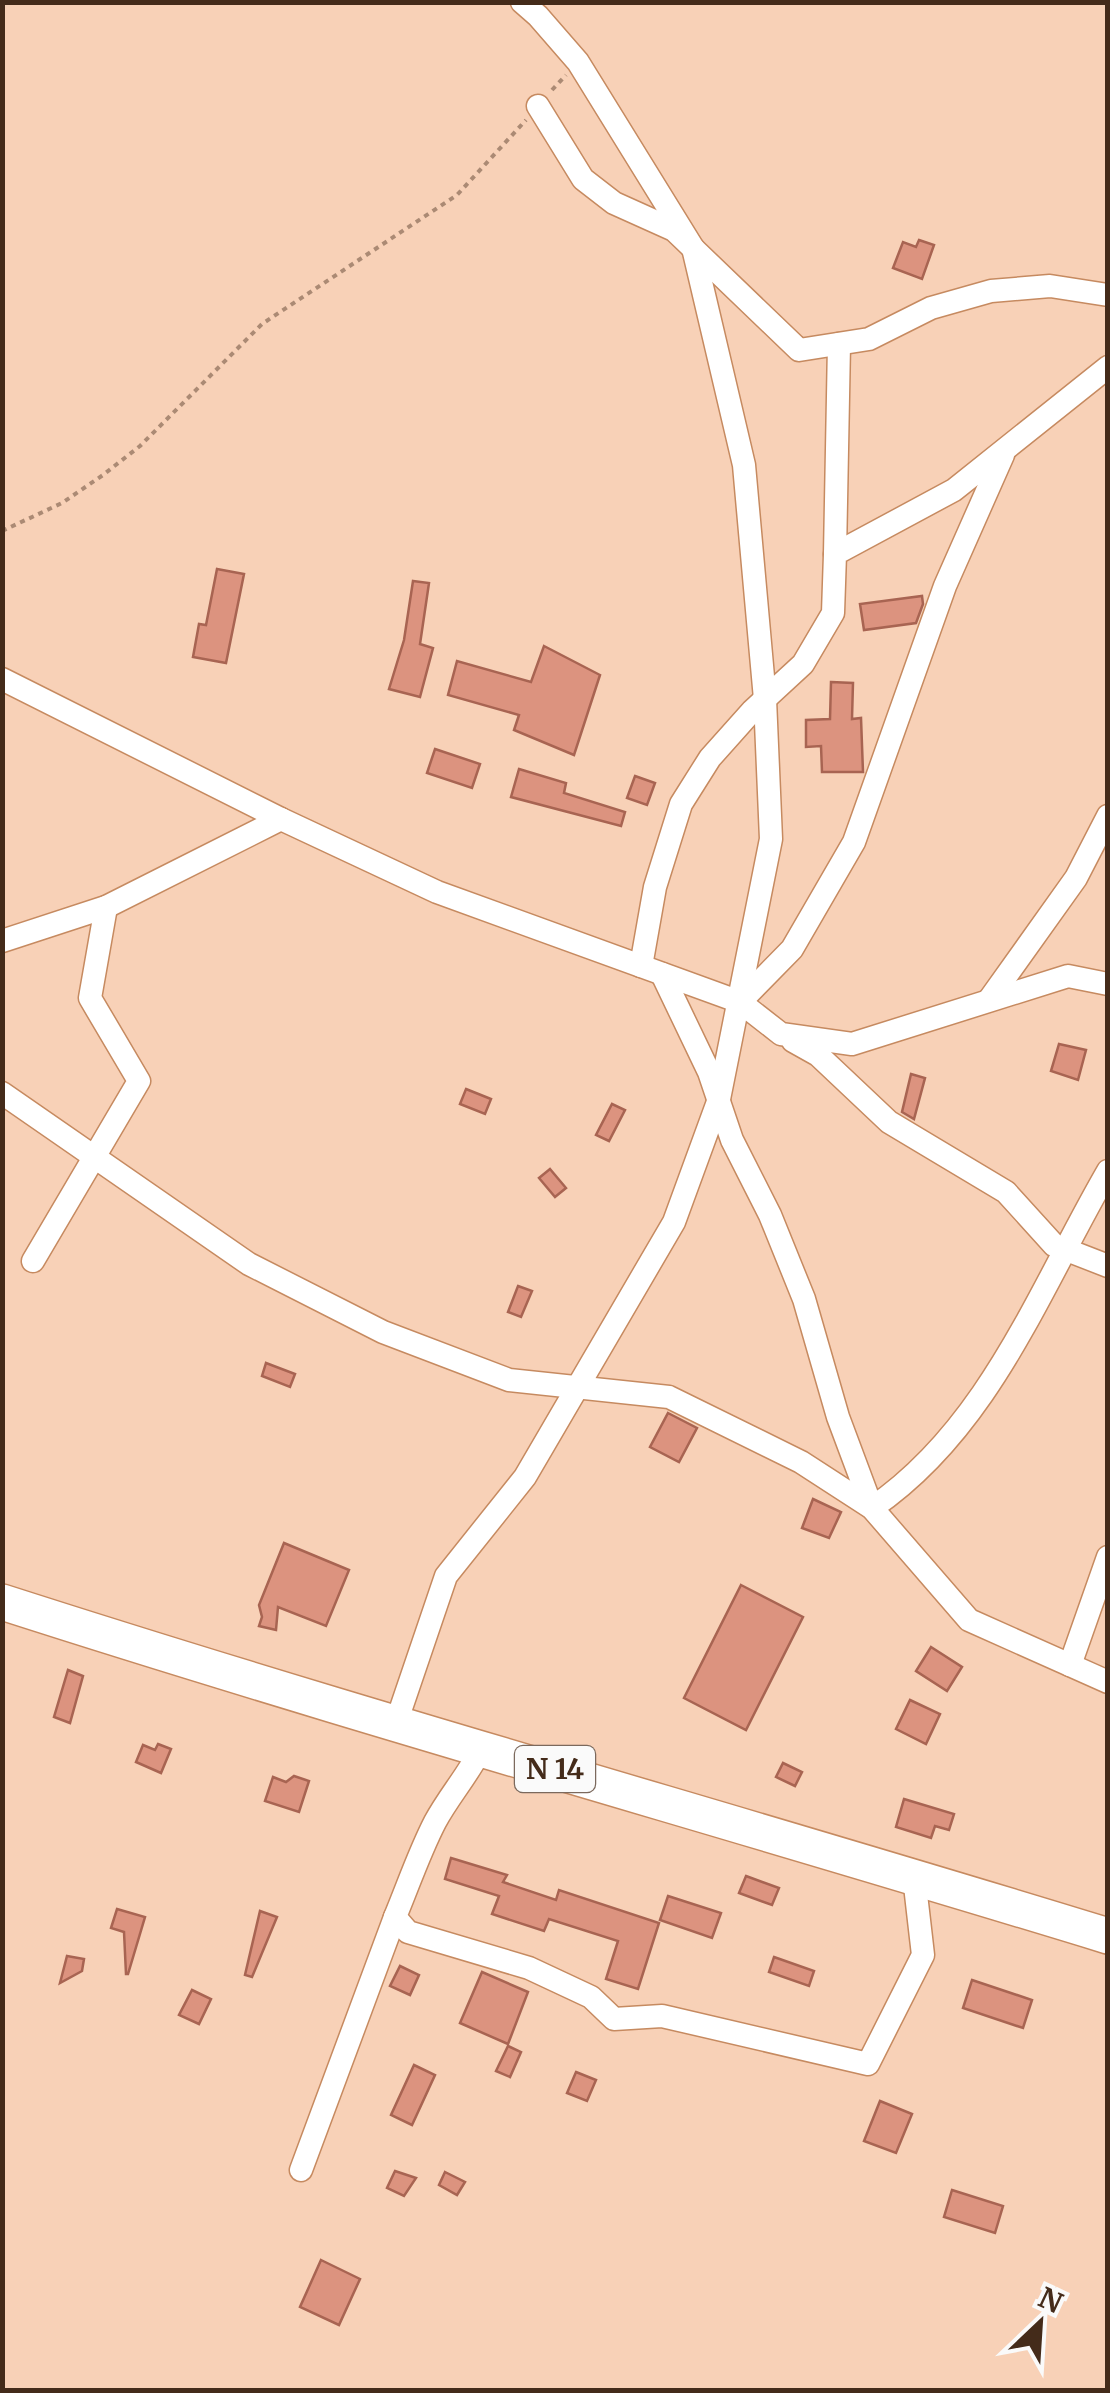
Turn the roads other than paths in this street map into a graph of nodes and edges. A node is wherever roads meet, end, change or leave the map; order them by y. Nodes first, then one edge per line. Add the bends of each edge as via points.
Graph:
1 (522, 2) edge
2 (538, 106) road end
3 (693, 248) junction
4 (1108, 295) edge
5 (839, 344) junction
6 (1108, 367) edge
7 (1004, 452) junction
8 (835, 554) junction
9 (2, 679) edge
10 (765, 699) junction
11 (1108, 816) edge
12 (281, 819) junction
13 (106, 907) junction
14 (2, 941) edge
15 (652, 970) junction
16 (1108, 984) edge
17 (990, 1000) junction
18 (740, 1002) junction
19 (782, 1034) junction
20 (2, 1093) edge
21 (719, 1100) junction
22 (93, 1156) junction
23 (1108, 1172) edge
24 (1063, 1249) junction
25 (33, 1261) dead end
26 (1108, 1266) edge
27 (578, 1388) junction
28 (872, 1508) junction
29 (1108, 1557) edge
30 (2, 1602) edge
31 (1070, 1665) junction
32 (1108, 1682) edge
33 (396, 1723) junction
34 (481, 1749) junction
35 (914, 1876) junction
36 (394, 1917) junction
37 (1108, 1936) edge
38 (301, 2170) dead end

1 - 3 street via 578,62
2 - 3 street via 582,179 614,203 674,230
3 - 5 street via 799,350
3 - 10 street via 744,465
4 - 5 street via 1050,286 991,291 931,308 869,339
5 - 8 street
6 - 7 street
7 - 8 street via 954,490
7 - 18 street via 945,586 854,842 792,949
8 - 10 street via 833,613 803,664
9 - 12 street
10 - 15 street via 710,758 681,804 656,887
10 - 18 street via 771,839
11 - 17 street via 1076,878
12 - 13 street
12 - 15 street via 437,892
13 - 14 street
13 - 22 street via 90,998 139,1081
15 - 18 street
15 - 21 street
16 - 17 street via 1068,976
17 - 19 street via 852,1044
18 - 19 street
18 - 21 street
19 - 24 street via 818,1056 889,1122 1006,1192
20 - 22 street
21 - 27 street via 674,1222
21 - 28 street via 804,1299
22 - 25 street
22 - 27 street via 250,1264 384,1332 508,1380
23 - 24 street
24 - 26 street
24 - 28 street via 995,1377 904,1486
27 - 28 street via 669,1397 801,1462
27 - 33 street via 526,1477 446,1576
28 - 31 street via 969,1620
29 - 31 street
30 - 33 main road, N 14
31 - 32 street
33 - 34 main road, N 14
34 - 35 main road, N 14
34 - 36 street via 434,1825
35 - 36 street via 923,1955 868,2064 662,2016 614,2019 591,1997 544,1975 408,1932
35 - 37 main road, N 14
36 - 38 street

